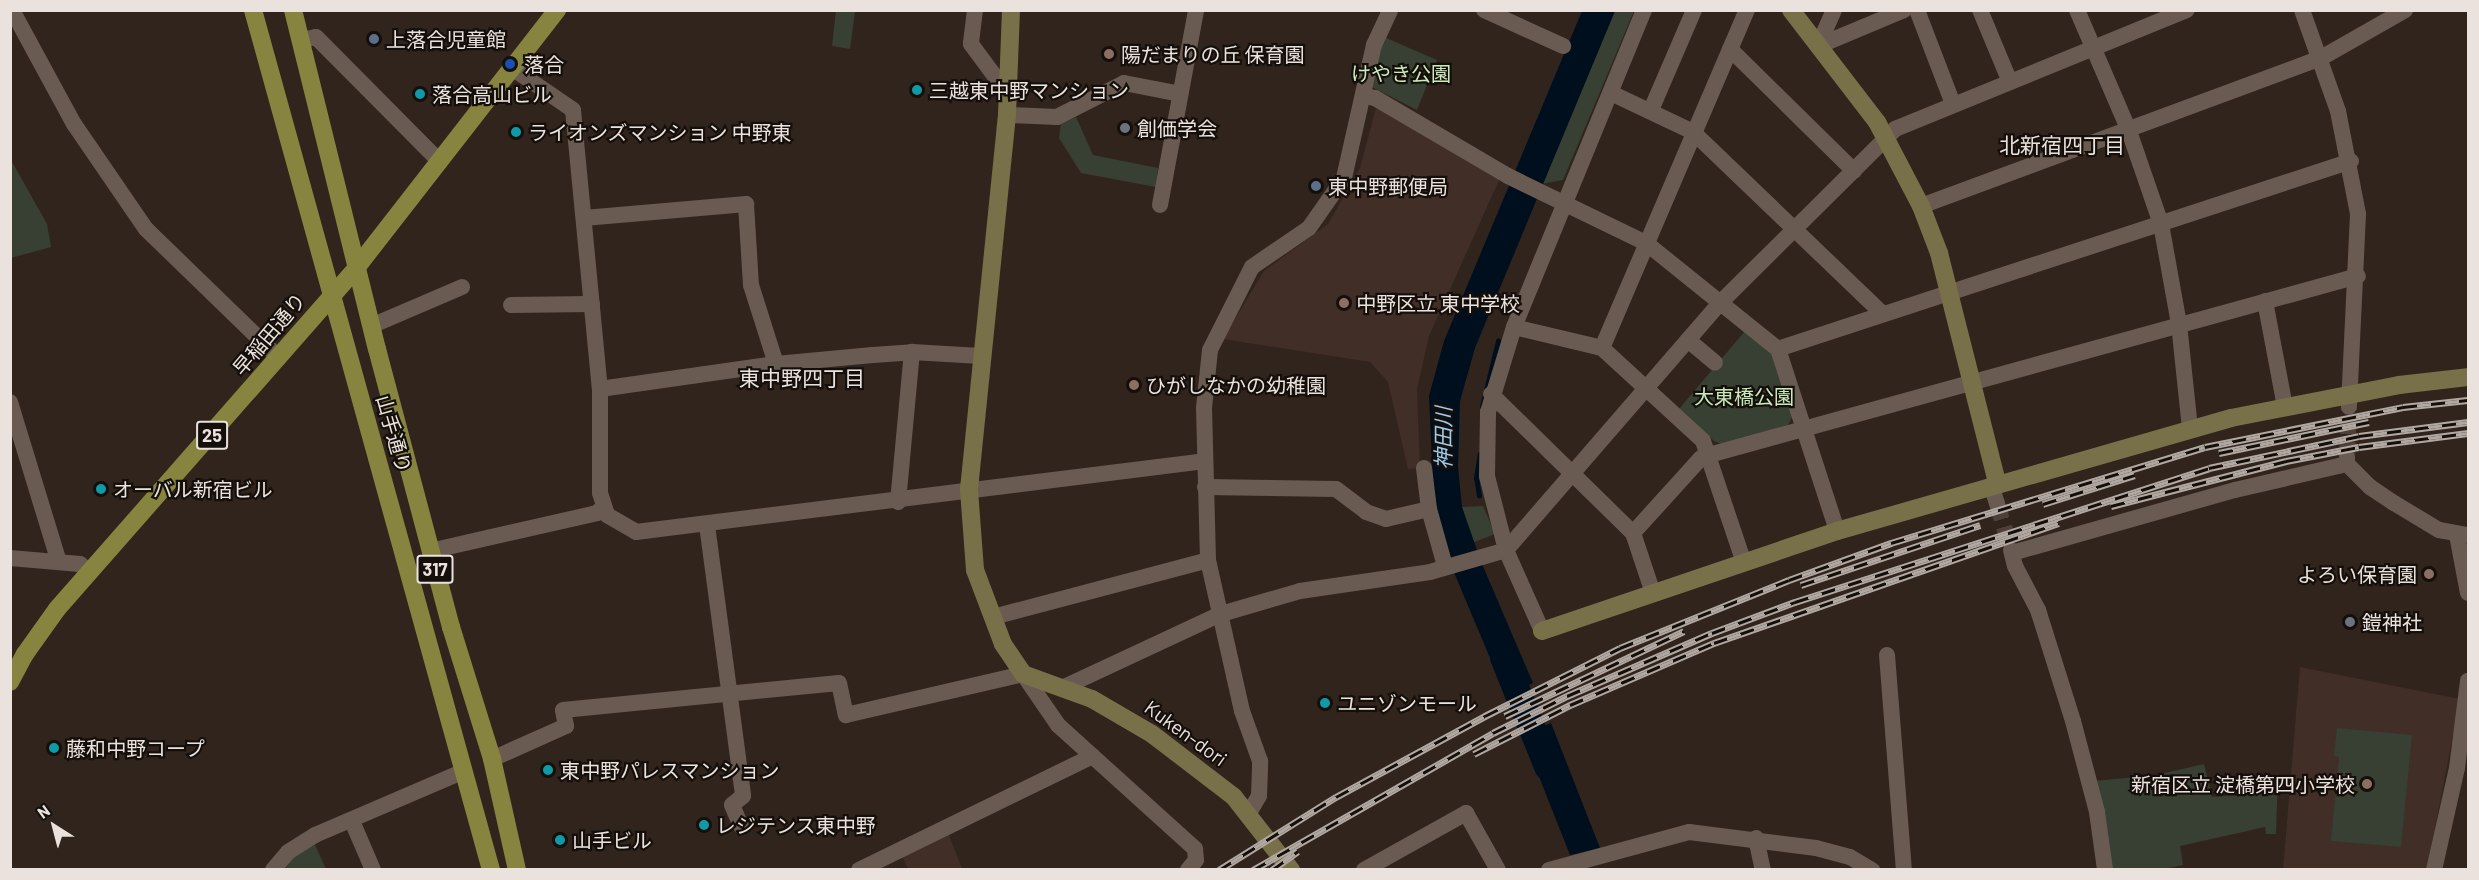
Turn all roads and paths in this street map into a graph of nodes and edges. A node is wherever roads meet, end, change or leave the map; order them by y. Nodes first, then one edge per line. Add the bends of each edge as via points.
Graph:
1 (12, 10) edge
2 (253, 10) edge
3 (293, 10) edge
4 (557, 10) edge
5 (975, 10) edge
6 (1011, 10) edge
7 (1196, 10) edge
8 (1390, 10) edge
9 (1484, 10) edge
10 (1644, 10) edge
11 (1695, 10) edge
12 (1747, 10) edge
13 (1791, 10) edge
14 (1834, 10) edge
15 (1904, 10) edge
16 (1917, 10) edge
17 (1980, 10) edge
18 (2077, 10) edge
19 (2187, 10) edge
20 (2302, 10) edge
21 (2405, 10) edge
22 (302, 40) junction
23 (1563, 46) dead end
24 (1818, 46) junction
25 (2093, 47) junction
26 (1730, 49) junction
27 (2320, 58) junction
28 (512, 68) junction
29 (2010, 82) junction
30 (1009, 85) junction
31 (1611, 93) junction
32 (1180, 94) junction
33 (1363, 96) junction
34 (1953, 104) junction
35 (1651, 110) junction
36 (1007, 115) junction
37 (2129, 131) junction
38 (1693, 132) junction
39 (1886, 137) junction
40 (2351, 161) junction
41 (440, 162) junction
42 (1854, 171) junction
43 (1565, 203) junction
44 (1160, 205) dead end
45 (1921, 206) junction
46 (584, 218) junction
47 (2161, 224) junction
48 (1793, 230) junction
49 (1646, 243) junction
50 (357, 267) junction
51 (2358, 276) junction
52 (462, 287) dead end
53 (1950, 293) junction
54 (331, 296) junction
55 (2265, 301) junction
56 (1720, 303) junction
57 (592, 304) junction
58 (511, 305) dead end
59 (1883, 314) junction
60 (2179, 324) junction
61 (371, 326) junction
62 (1514, 327) junction
63 (1688, 340) junction
64 (1602, 348) junction
65 (1778, 349) junction
66 (912, 352) junction
67 (981, 356) junction
68 (279, 358) junction
69 (1715, 363) dead end
70 (776, 364) junction
71 (2469, 377) edge
72 (1972, 382) junction
73 (1646, 388) junction
74 (600, 389) junction
75 (1491, 394) junction
76 (2349, 401) junction
77 (10, 402) edge
78 (2285, 407) junction
79 (1804, 429) junction
80 (2190, 429) junction
81 (1709, 455) junction
82 (1205, 461) junction
83 (1424, 468) dead end
84 (1573, 473) junction
85 (1994, 484) junction
86 (1205, 488) junction
87 (969, 490) junction
88 (898, 502) junction
89 (1997, 504) tunnel mouth
90 (603, 507) junction
91 (1430, 509) junction
92 (706, 525) junction
93 (1837, 531) junction
94 (1634, 533) junction
95 (2463, 535) edge
96 (1506, 550) junction
97 (430, 551) junction
98 (10, 558) edge
99 (1208, 560) junction
100 (59, 562) junction
101 (1744, 562) junction
102 (1448, 565) junction
103 (90, 572) junction
104 (1653, 593) junction
105 (2469, 593) edge
106 (1221, 614) junction
107 (993, 618) junction
108 (1542, 631) joint
109 (1887, 655) dead end
110 (1023, 674) junction
111 (2469, 681) edge
112 (10, 682) edge
113 (1062, 688) junction
114 (729, 694) junction
115 (1093, 756) junction
116 (492, 759) junction
117 (464, 771) junction
118 (1249, 813) junction
119 (352, 821) junction
120 (741, 826) dead end
121 (1756, 838) junction
122 (273, 870) edge
123 (373, 870) edge
124 (490, 870) edge
125 (517, 870) edge
126 (859, 870) edge
127 (1188, 870) edge
128 (1291, 870) edge
129 (1364, 870) edge
130 (1498, 870) edge
131 (1549, 870) edge
132 (1763, 870) edge
133 (1872, 870) edge
134 (1904, 870) edge
135 (2105, 870) edge
136 (2434, 870) edge

1 - 68 street via 74,124 146,229
2 - 54 main road, 山手通り / 317
3 - 22 main road, 山手通り / 317
4 - 28 main road, 早稲田通り / 25
5 - 30 street via 971,44 999,82
6 - 30 street
7 - 32 street
8 - 33 street via 1374,45
9 - 23 street
10 - 31 street
11 - 35 street
12 - 26 street
13 - 24 street
14 - 24 street
15 - 24 street
16 - 34 street
17 - 29 street
18 - 25 street
19 - 25 street
20 - 27 street
21 - 27 street
22 - 41 street via 316,37
22 - 50 main road, 山手通り / 317
24 - 39 street
25 - 29 street
25 - 37 street
26 - 38 street
26 - 42 street
27 - 37 street
27 - 40 street
28 - 41 main road, 早稲田通り / 25
28 - 46 street via 573,110
29 - 34 street
30 - 36 street
31 - 35 street
31 - 43 street
32 - 36 street via 1124,83 1057,117
32 - 44 street
33 - 43 street via 1375,98
33 - 82 street via 1344,178 1309,228 1252,267 1210,350 1204,408
34 - 39 street
35 - 38 street
36 - 67 street
37 - 45 street
37 - 47 street
38 - 48 street
38 - 49 street
39 - 42 street
39 - 45 street
40 - 47 street
40 - 51 street via 2358,214
41 - 50 main road, 早稲田通り / 25
42 - 48 street
43 - 49 street
43 - 62 street
45 - 53 street
46 - 57 street
46 - 70 street via 746,204 751,285
47 - 53 street
47 - 60 street
48 - 56 street
48 - 59 street
49 - 56 street
49 - 64 street
50 - 54 main road, 早稲田通り / 25
50 - 61 main road, 山手通り / 317
51 - 55 street
51 - 76 street
52 - 61 street
53 - 59 street
53 - 72 street
54 - 68 main road, 早稲田通り / 25
54 - 117 main road, 山手通り / 317
55 - 60 street
55 - 78 street
56 - 63 street
56 - 65 street
57 - 58 street
57 - 74 street
59 - 65 street
60 - 72 street
60 - 80 street
61 - 97 main road, 山手通り / 317
62 - 64 street
62 - 75 street
63 - 69 street
63 - 73 street
64 - 73 street
65 - 79 street
66 - 67 street
66 - 70 street
66 - 88 street
67 - 87 street
68 - 103 main road, 早稲田通り / 25
70 - 74 street
71 - 76 street
72 - 79 street
72 - 85 street
73 - 81 street via 1703,441
73 - 84 street
74 - 90 street via 598,446
75 - 84 street
75 - 96 street via 1487,476
76 - 78 street
77 - 100 street
78 - 80 street
79 - 81 street
79 - 93 street
80 - 85 street
81 - 94 street via 1701,458
81 - 101 street
82 - 86 street
82 - 87 street
83 - 91 street
84 - 94 street
84 - 96 street
85 - 89 street
85 - 93 street
86 - 91 street via 1336,489 1366,512 1386,519
86 - 99 street
87 - 88 street
87 - 107 street via 975,570
88 - 92 street
90 - 92 street via 607,515 636,532
90 - 97 street via 597,513
91 - 102 street
92 - 114 street
93 - 101 street
94 - 104 street
95 - 105 street
95 - 135 street via 2394,503 2370,487 2347,461 2011,551 2038,610 2073,721 2097,812
96 - 102 street
96 - 108 street
97 - 116 main road, 山手通り / 317
98 - 100 street
99 - 106 street
99 - 107 street
100 - 103 street via 80,564
101 - 104 street
102 - 106 street via 1431,572 1300,591
103 - 112 main road, 早稲田通り / 25 via 42,628
104 - 108 street
106 - 113 street
106 - 118 street via 1242,711 1260,761 1259,796
107 - 110 street via 1003,644
109 - 134 street
110 - 113 street, Kuken-dori
110 - 114 street via 846,715 839,683
110 - 115 street via 1058,724
111 - 136 street via 2457,768
113 - 118 street, Kuken-dori via 1131,720 1234,797
114 - 116 street via 563,710 566,726
114 - 120 street via 743,796 732,805
115 - 126 street
115 - 127 street via 1195,849 1196,860
116 - 125 main road, 山手通り / 317
117 - 119 street
117 - 124 main road, 山手通り / 317
118 - 128 street, Kuken-dori
119 - 122 street via 288,852
119 - 123 street
121 - 131 street via 1689,832
121 - 132 street
121 - 133 street via 1839,854
129 - 130 street via 1466,813

